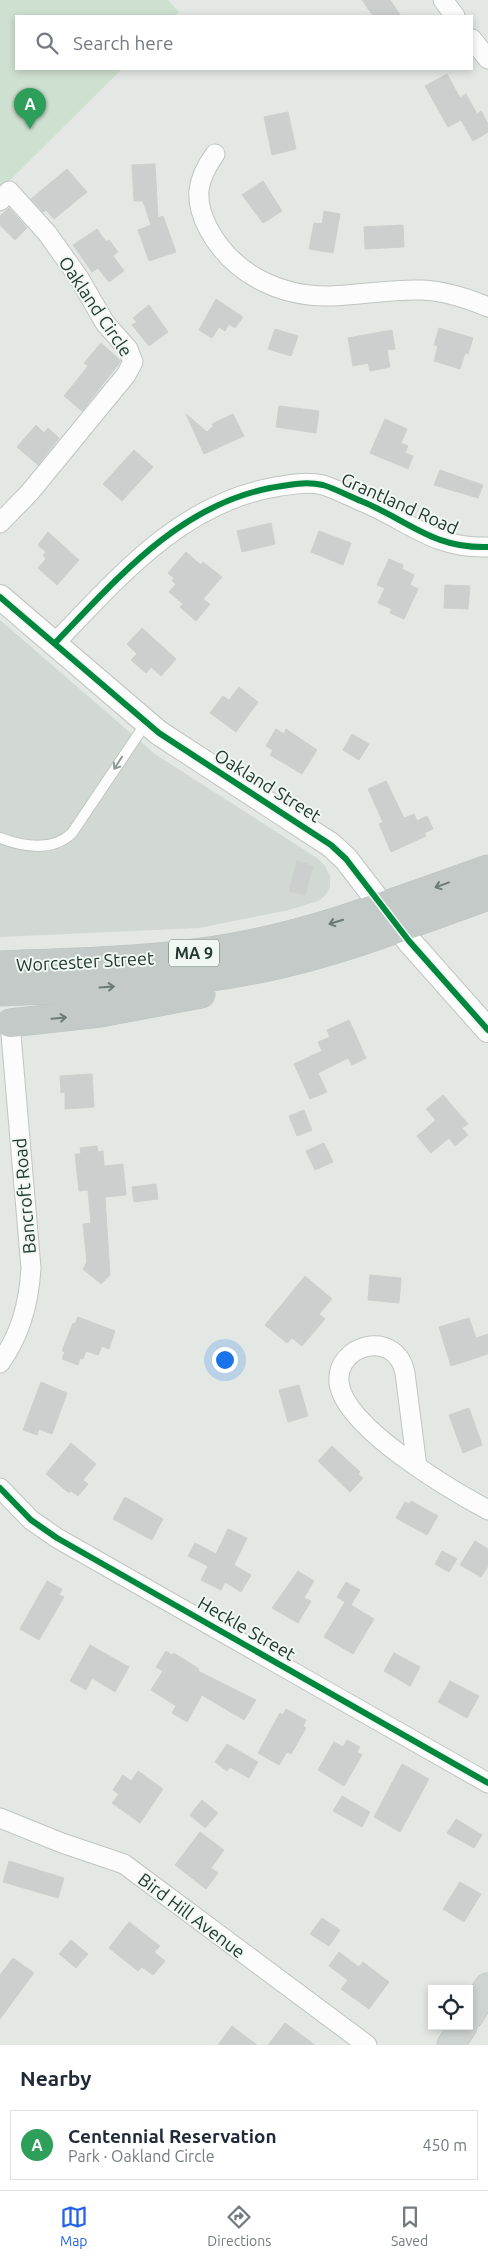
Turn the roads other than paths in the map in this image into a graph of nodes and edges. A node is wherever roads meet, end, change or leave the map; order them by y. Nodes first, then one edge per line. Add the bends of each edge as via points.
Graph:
1 (443, 0) edge
2 (454, 15) edge
3 (473, 40) edge
4 (488, 59) edge
5 (216, 154) dead end
6 (0, 201) edge
7 (488, 307) edge
8 (0, 523) edge
9 (488, 546) edge
10 (0, 598) edge
11 (55, 643) junction
12 (146, 723) junction
13 (0, 838) edge
14 (488, 869) edge
15 (488, 896) edge
16 (382, 906) junction
17 (399, 928) junction
18 (344, 947) junction
19 (0, 965) edge
20 (0, 992) edge
21 (5, 1023) edge
22 (488, 1030) edge
23 (0, 1363) edge
24 (418, 1467) junction
25 (0, 1488) edge
26 (488, 1510) edge
27 (488, 1783) edge
28 (0, 1818) edge
29 (488, 1987) edge
30 (473, 2010) edge
31 (460, 2030) edge
32 (367, 2045) edge
33 (450, 2045) edge

1 - 2 street
3 - 4 street
5 - 7 street via 203,172 198,192 203,218 214,240 238,268 262,282 317,296 439,291
6 - 8 street, Oakland Circle via 9,191 47,233 105,323 128,349 133,362 126,375 30,492
9 - 11 street, Grantland Road via 461,546 440,541 364,502 322,485 293,484 250,492 201,511 134,561
10 - 11 street, Oakland Street
11 - 12 street, Oakland Street
12 -> 13 lane via 65,840 40,846
12 - 16 street, Oakland Street via 327,841 346,859
14 -> 16 highway, Worcester Street / MA 9
15 - 17 highway, Worcester Street / MA 9
16 - 17 street, Oakland Street
16 -> 19 highway, Worcester Street / MA 9 via 296,933 202,952 140,959
17 - 18 highway, Worcester Street / MA 9
17 - 22 street, Oakland Street
20 -> 18 highway, Worcester Street / MA 9 via 202,979 275,966
21 -> 18 highway via 100,1013 188,997 251,980
21 - 23 street, Bancroft Road via 31,1268 20,1328
24 - 24 street via 370,1428 350,1407 342,1392 339,1384 341,1368 349,1356 363,1347 383,1346 400,1358
24 - 26 street via 449,1489
25 - 27 street, Heckle Street via 31,1520 57,1538
28 - 32 street, Bird Hill Avenue via 131,1869
29 - 30 main road
31 - 33 main road

